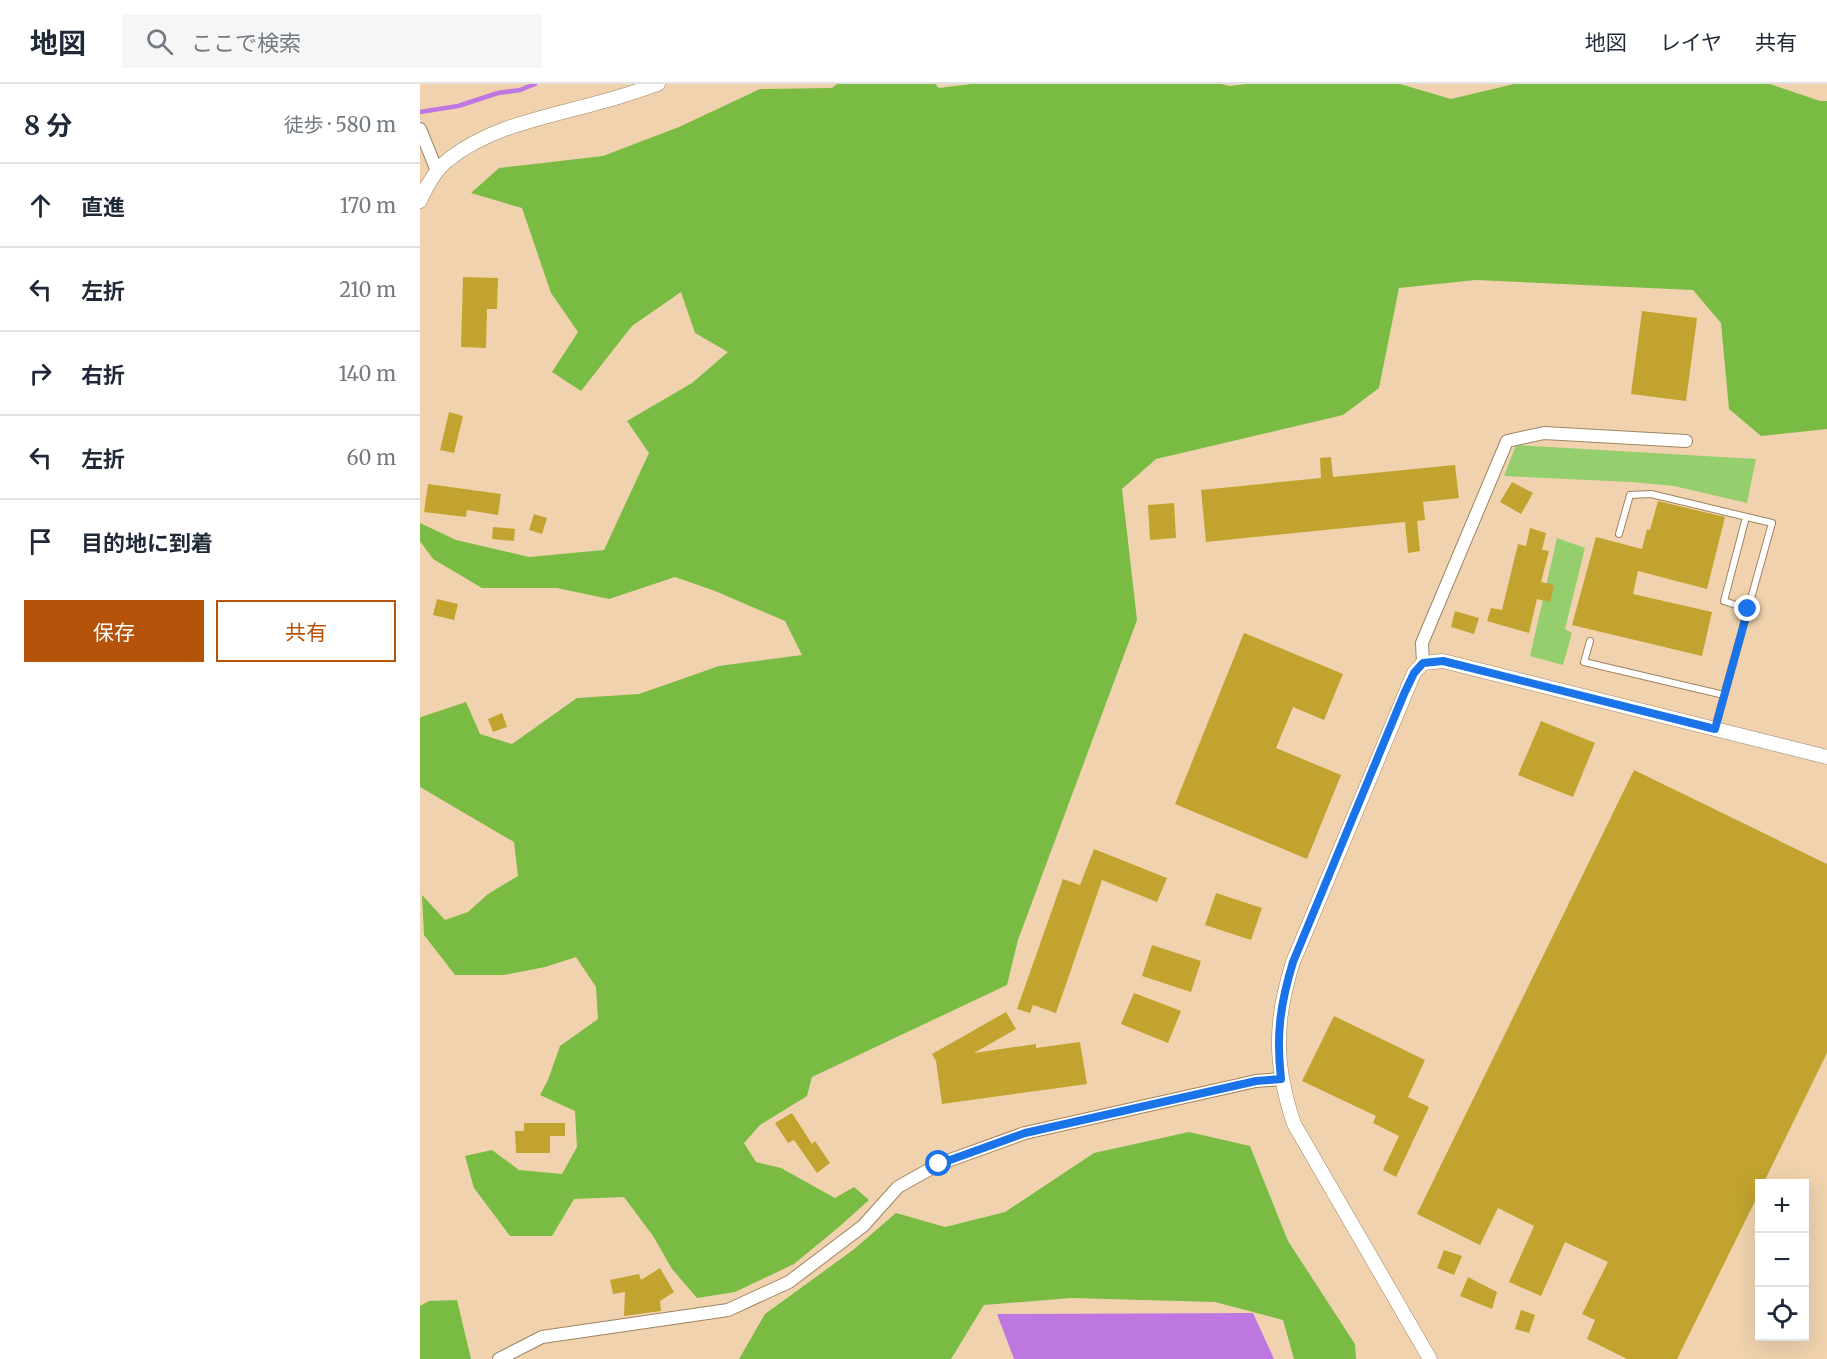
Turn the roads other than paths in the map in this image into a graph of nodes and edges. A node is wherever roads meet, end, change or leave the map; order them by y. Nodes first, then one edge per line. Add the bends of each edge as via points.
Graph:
1 (658, 84) edge
2 (420, 129) edge
3 (437, 171) junction
4 (420, 201) edge
5 (1686, 441) dead end
6 (1746, 517) junction
7 (1619, 534) dead end
8 (1748, 609) junction
9 (1590, 641) dead end
10 (1423, 663) junction
11 (1725, 694) junction
12 (1715, 729) junction
13 (1827, 757) edge
14 (1281, 1079) junction
15 (499, 1359) edge
16 (1430, 1359) edge

1 - 3 street via 497,132 460,151
2 - 3 street
3 - 4 street
5 - 10 street via 1544,433 1507,441 1422,643
6 - 7 lane via 1651,494 1630,495
6 - 8 lane via 1724,601
6 - 8 lane via 1772,523
8 - 11 lane
9 - 11 lane via 1584,662
10 - 12 street via 1443,661
10 - 14 street via 1404,694 1293,962 1278,1031
11 - 12 lane
12 - 13 street
14 - 15 street via 1256,1081 1025,1133 939,1164 898,1187 862,1226 789,1282 728,1310 542,1337
14 - 16 street via 1300,1134

